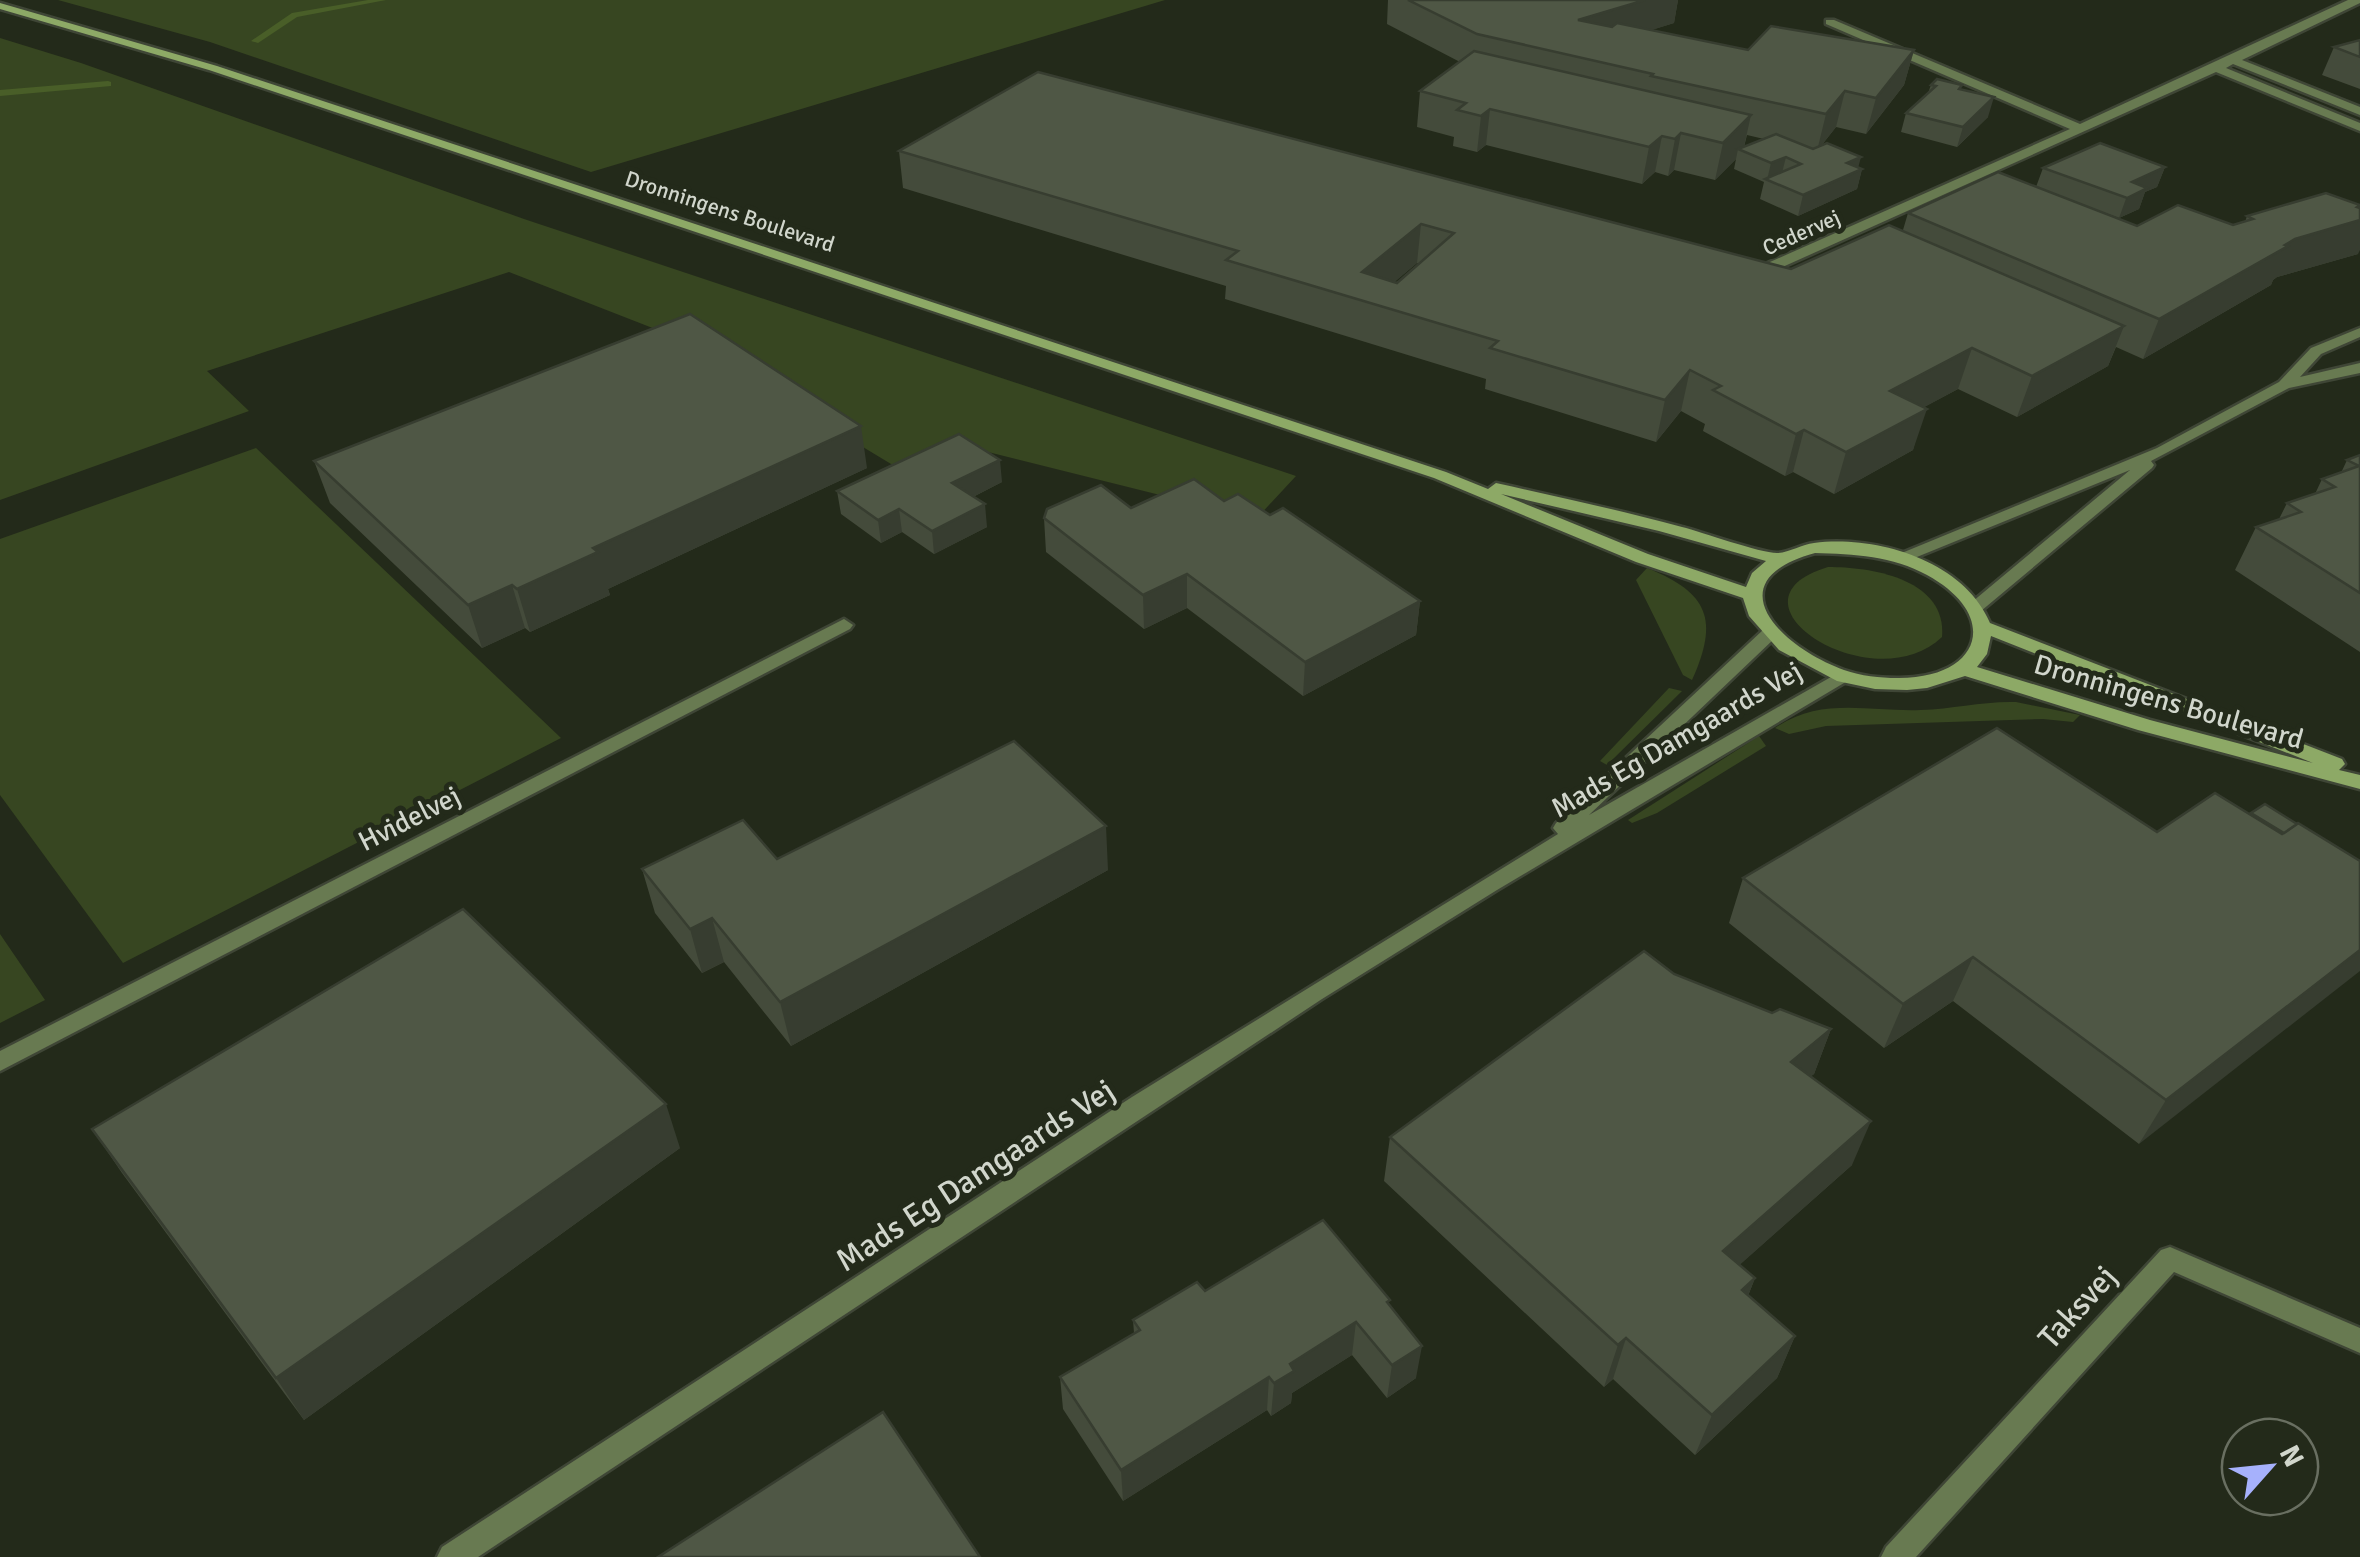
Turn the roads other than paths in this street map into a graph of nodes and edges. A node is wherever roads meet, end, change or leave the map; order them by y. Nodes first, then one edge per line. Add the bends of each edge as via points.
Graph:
1 (2357, 0) edge
2 (0, 6) edge
3 (1830, 22) dead end
4 (2233, 60) junction
5 (2216, 68) junction
6 (2360, 111) edge
7 (2360, 127) edge
8 (2080, 129) junction
9 (1743, 266) edge
10 (2360, 332) edge
11 (2360, 368) edge
12 (2284, 385) junction
13 (2162, 451) junction
14 (1440, 475) junction
15 (1901, 558) junction
16 (1779, 559) junction
17 (1753, 596) junction
18 (1976, 607) junction
19 (844, 625) dead end
20 (1984, 627) junction
21 (1769, 634) junction
22 (1964, 670) junction
23 (1845, 677) junction
24 (2360, 774) edge
25 (2360, 782) edge
26 (1537, 854) junction
27 (0, 1062) edge
28 (2360, 1341) edge
29 (452, 1557) edge
30 (1896, 1557) edge

1 - 4 street, Cedervej
2 - 14 main road, Dronningens Boulevard via 231,74
3 - 8 street
4 - 5 street, Cedervej
4 - 6 street
5 - 7 street
5 - 8 street, Cedervej
8 - 9 street, Cedervej via 1762,271
10 - 12 street via 2316,351
11 - 12 street
12 - 13 street
13 - 15 street
13 - 18 street
14 - 16 main road, Dronningens Boulevard
14 - 17 main road, Dronningens Boulevard
15 - 16 main road via 1814,548
15 - 18 main road via 1946,578
16 - 17 main road via 1760,575
17 - 21 main road
18 - 20 main road
19 - 27 street, Hvidelvej
20 - 22 main road via 1982,650
20 - 24 main road, Dronningens Boulevard
21 - 23 main road via 1802,659
21 - 26 street, Mads Eg Damgaards Vej
22 - 23 main road via 1931,682
22 - 25 main road, Dronningens Boulevard
23 - 26 street, Mads Eg Damgaards Vej
26 - 29 street, Mads Eg Damgaards Vej via 812,1317
28 - 30 street, Taksvej via 2170,1258

